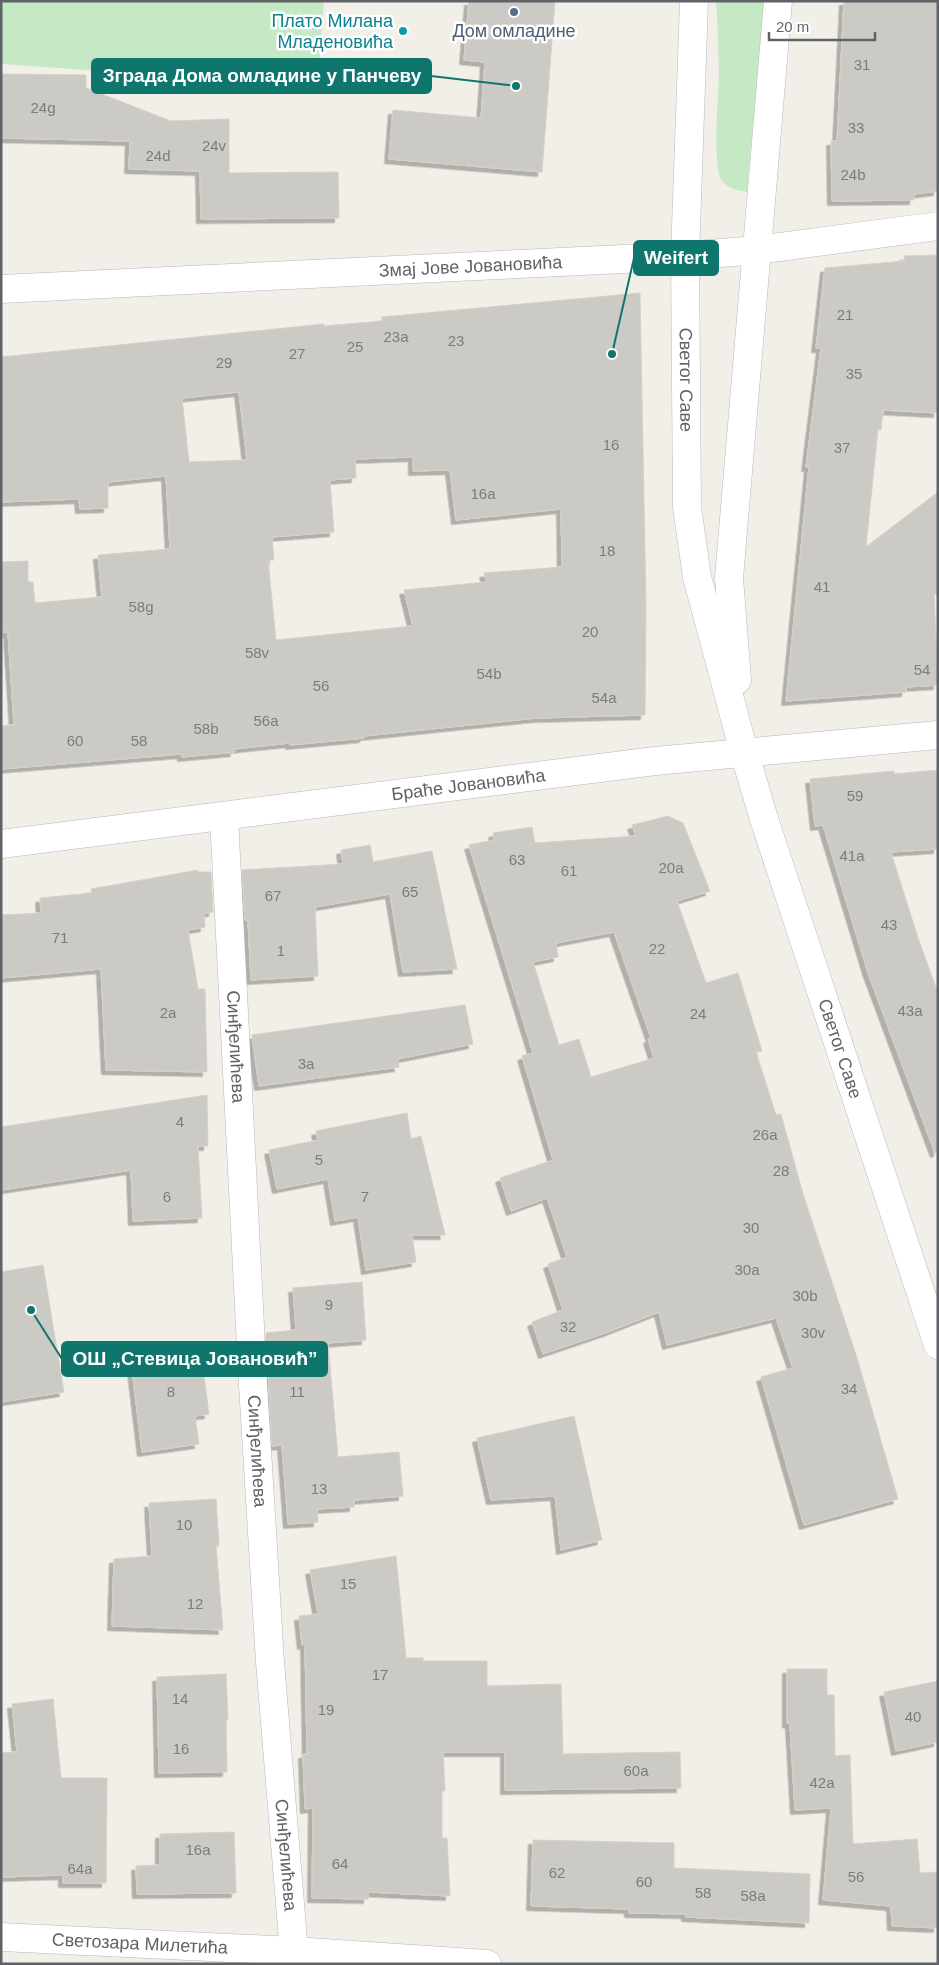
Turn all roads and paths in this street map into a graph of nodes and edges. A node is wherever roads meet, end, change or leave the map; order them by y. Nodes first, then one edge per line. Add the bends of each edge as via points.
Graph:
1 (694, 1) edge
2 (778, 1) edge
3 (938, 226) edge
4 (757, 250) junction
5 (684, 256) junction
6 (1, 290) edge
7 (938, 735) edge
8 (744, 752) junction
9 (224, 817) junction
10 (1, 844) edge
11 (938, 1345) edge
12 (1, 1937) edge
13 (295, 1958) edge
14 (488, 1964) edge

1 - 5 street, Светог Саве
2 - 4 street, Светог Саве
3 - 4 street, Змај Јове Јовановића
4 - 5 street, Змај Јове Јовановића
4 - 8 street, Светог Саве via 729,578
5 - 6 street, Змај Јове Јовановића
5 - 8 street, Светог Саве via 687,508 697,578
7 - 8 street, Браће Јовановића
8 - 9 street, Браће Јовановића
8 - 11 street, Светог Саве
9 - 10 street, Браће Јовановића
9 - 13 street, Синђелићева via 252,1385 270,1662
12 - 13 street, Светозара Милетића
13 - 14 street, Светозара Милетића

